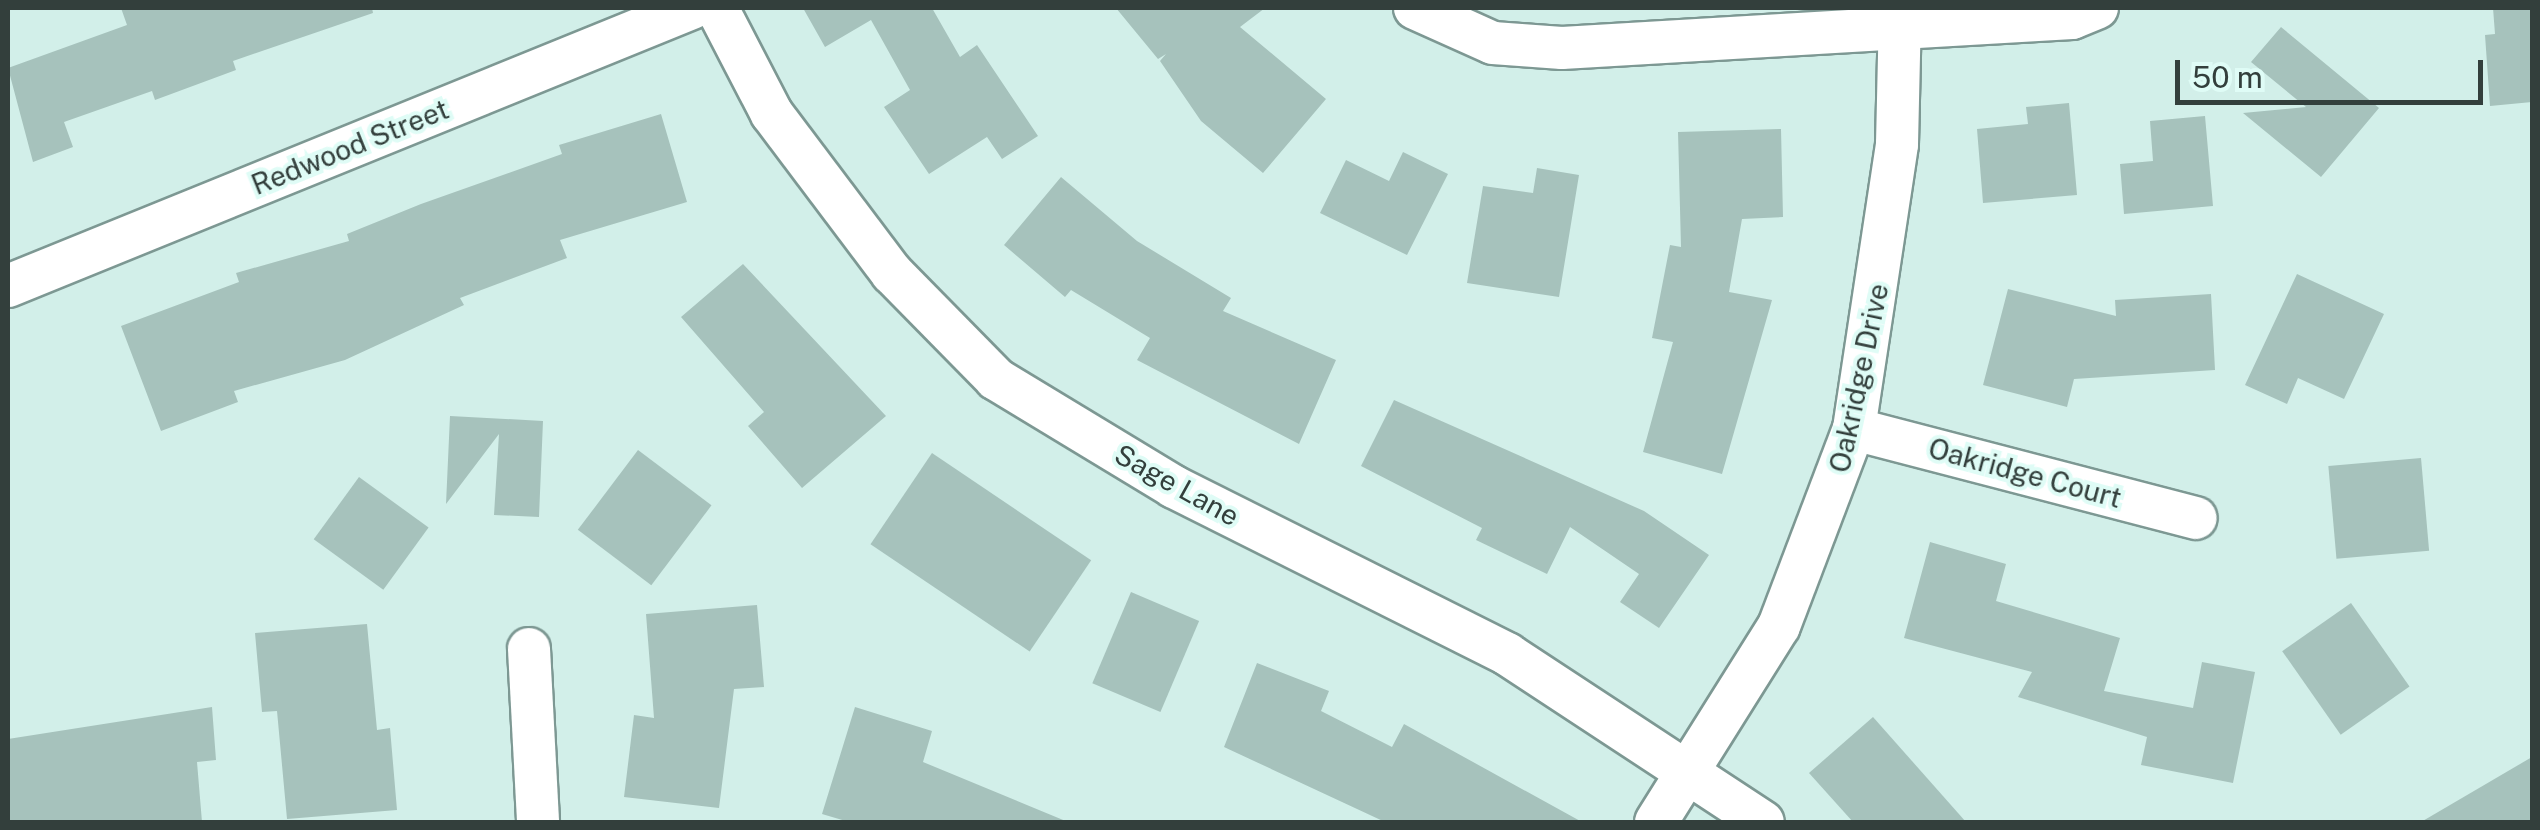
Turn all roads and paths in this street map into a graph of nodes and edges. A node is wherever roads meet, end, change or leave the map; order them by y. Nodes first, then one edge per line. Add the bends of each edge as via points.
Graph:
1 (692, 8) edge
2 (717, 8) edge
3 (1415, 8) edge
4 (2096, 8) edge
5 (1901, 15) edge
6 (8, 286) edge
7 (1854, 429) junction
8 (2196, 518) dead end
9 (530, 649) dead end
10 (1694, 772) junction
11 (538, 822) edge
12 (1656, 822) edge
13 (1763, 822) edge

1 - 6 street, Redwood Street
2 - 10 street, Sage Lane via 796,146 904,288 996,378 1174,487 1508,654
3 - 5 street via 1493,43 1562,48
4 - 5 street via 2072,18
5 - 7 street, Oakridge Drive via 1893,183
7 - 8 street, Oakridge Court
7 - 10 street, Oakridge Drive via 1778,626
9 - 11 street
10 - 12 street, Oakridge Drive
10 - 13 street, Sage Lane

